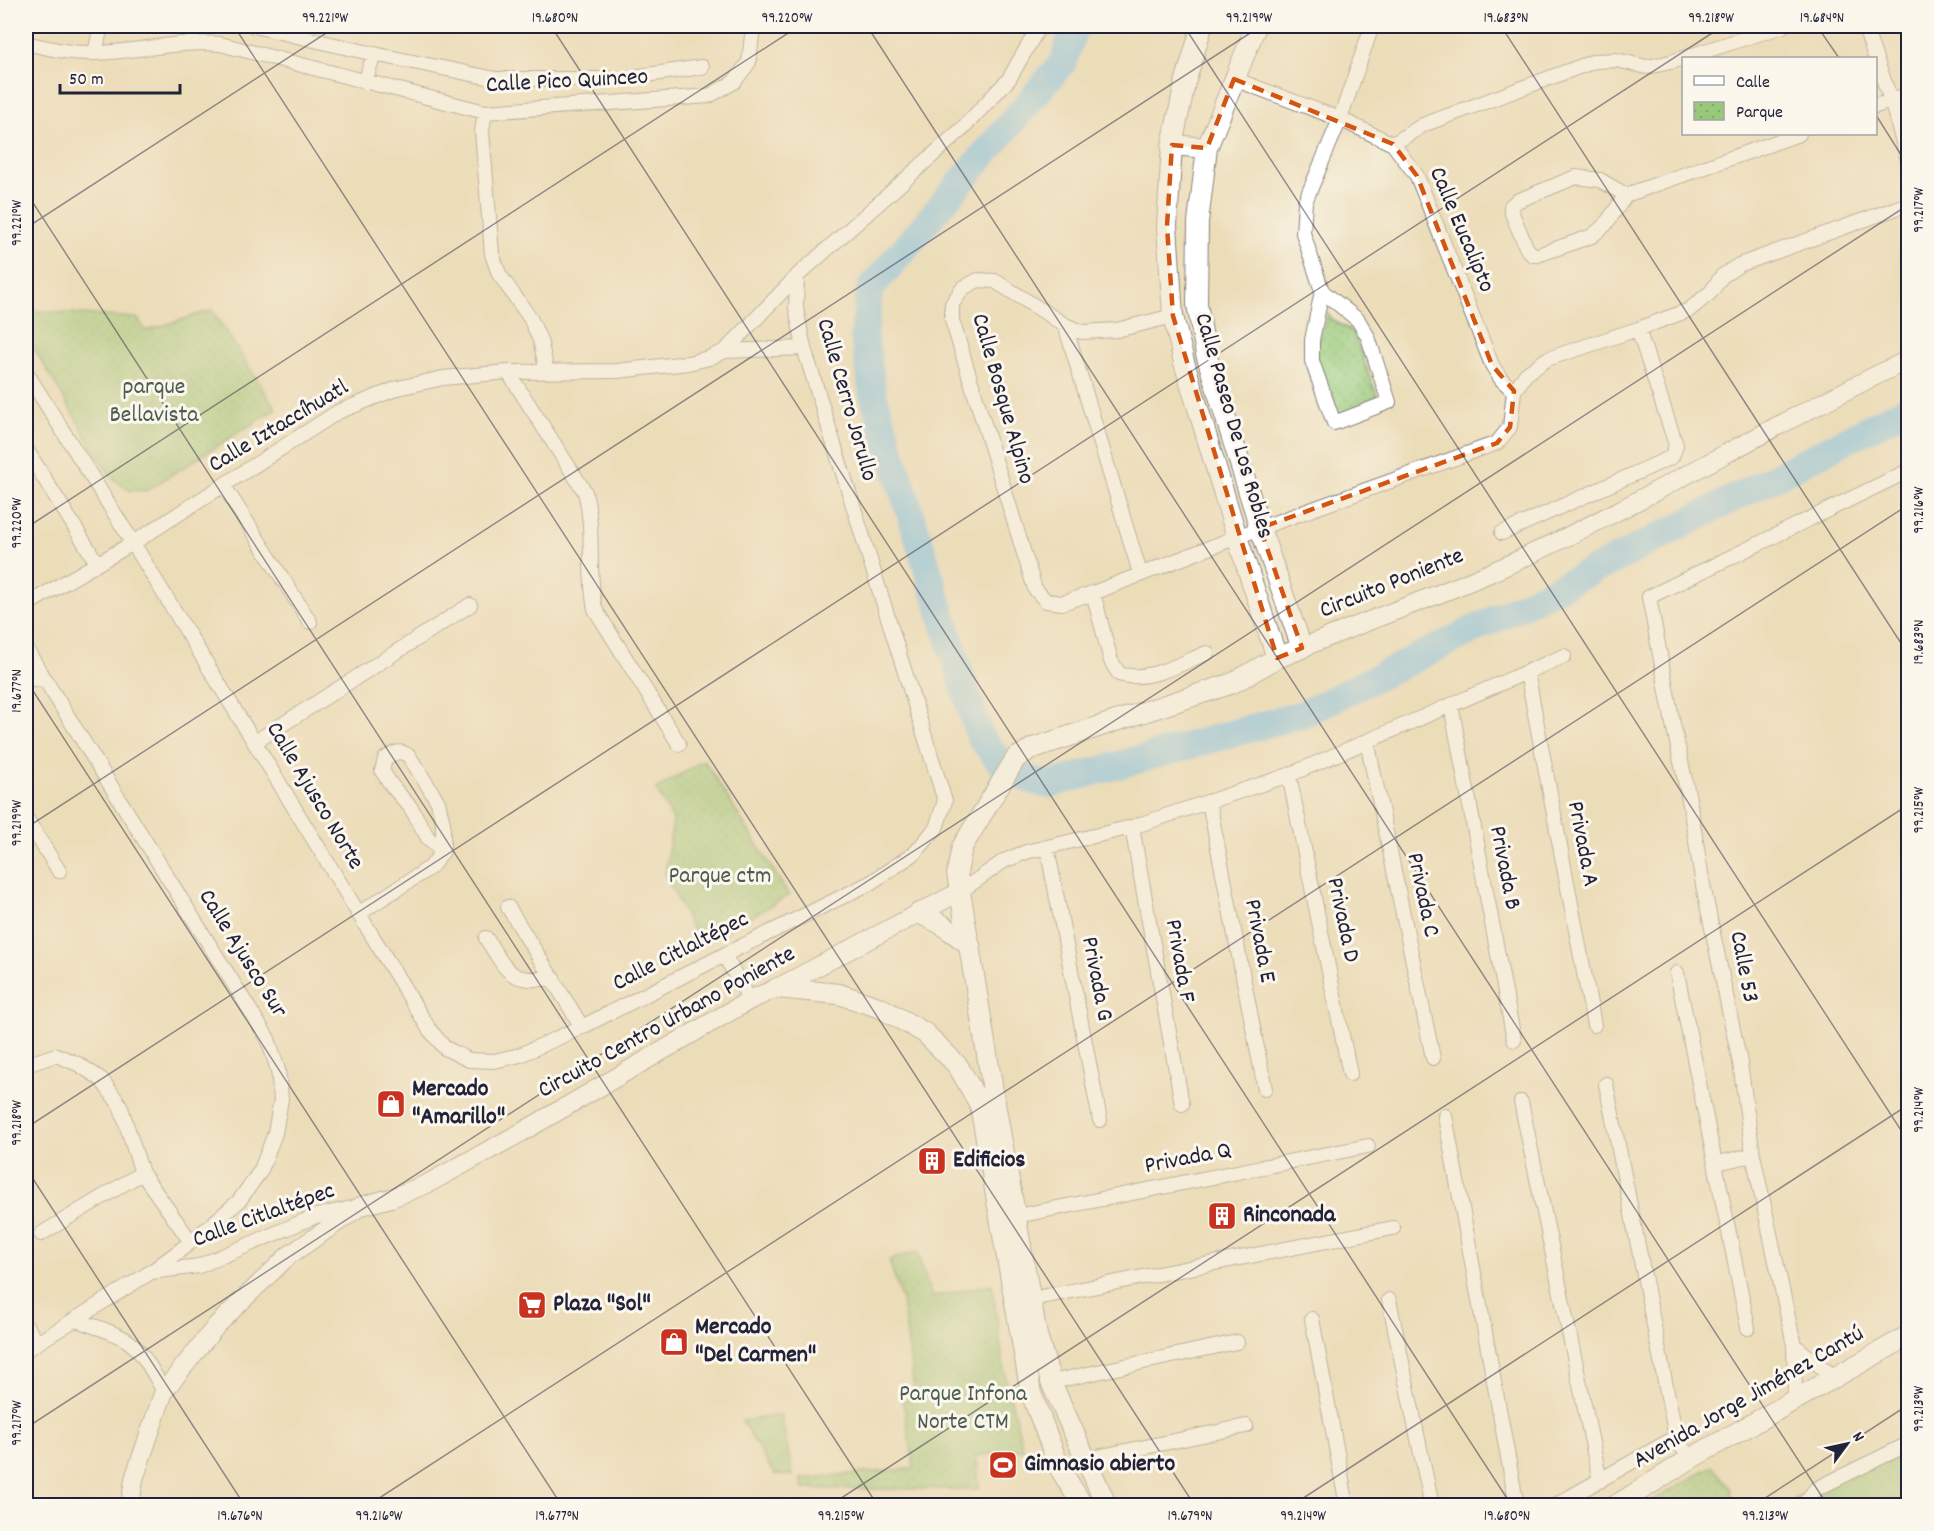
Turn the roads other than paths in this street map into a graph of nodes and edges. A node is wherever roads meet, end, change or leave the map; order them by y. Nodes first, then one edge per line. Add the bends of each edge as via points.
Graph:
1 (101, 26) edge
2 (254, 26) edge
3 (753, 26) edge
4 (1037, 26) edge
5 (1202, 26) edge
6 (1256, 26) edge
7 (1373, 26) edge
8 (1783, 26) edge
9 (1864, 26) edge
10 (26, 43) edge
11 (94, 53) junction
12 (374, 54) junction
13 (1687, 57) edge
14 (1875, 57) edge
15 (1682, 58) edge
16 (1877, 62) edge
17 (702, 67) dead end
18 (1234, 79) junction
19 (365, 81) junction
20 (1908, 94) edge
21 (1891, 100) junction
22 (1877, 105) edge
23 (485, 112) junction
24 (1340, 119) junction
25 (1796, 135) edge
26 (1393, 144) junction
27 (1172, 145) junction
28 (1207, 148) junction
29 (1908, 160) edge
30 (1626, 195) junction
31 (1908, 204) edge
32 (797, 276) junction
33 (1322, 291) junction
34 (1173, 315) junction
35 (1065, 325) junction
36 (1638, 329) junction
37 (804, 348) junction
38 (725, 351) junction
39 (1908, 360) edge
40 (26, 372) edge
41 (508, 372) junction
42 (547, 372) junction
43 (1514, 391) junction
44 (26, 449) edge
45 (1908, 471) edge
46 (224, 486) junction
47 (1260, 528) junction
48 (1503, 532) dead end
49 (1237, 537) junction
50 (133, 543) junction
51 (97, 563) junction
52 (1140, 573) junction
53 (1092, 593) junction
54 (26, 605) edge
55 (470, 605) dead end
56 (310, 622) dead end
57 (1302, 648) junction
58 (26, 650) edge
59 (1207, 652) dead end
60 (1564, 656) dead end
61 (1277, 658) junction
62 (1527, 672) junction
63 (26, 678) edge
64 (45, 680) junction
65 (1451, 705) junction
66 (1366, 741) junction
67 (255, 742) junction
68 (679, 744) dead end
69 (1289, 775) junction
70 (945, 801) joint
71 (1209, 802) junction
72 (26, 818) edge
73 (1132, 827) junction
74 (1047, 847) junction
75 (443, 851) junction
76 (59, 871) dead end
77 (961, 891) junction
78 (508, 907) dead end
79 (919, 913) junction
80 (358, 914) junction
81 (486, 938) dead end
82 (970, 945) junction
83 (724, 955) junction
84 (1677, 973) dead end
85 (553, 978) junction
86 (777, 988) junction
87 (750, 1000) junction
88 (1594, 1025) dead end
89 (582, 1027) junction
90 (1514, 1040) dead end
91 (1433, 1059) dead end
92 (469, 1060) joint
93 (26, 1065) edge
94 (1350, 1074) dead end
95 (1606, 1084) dead end
96 (1265, 1089) dead end
97 (1521, 1102) dead end
98 (1182, 1104) dead end
99 (1445, 1116) dead end
100 (1100, 1120) dead end
101 (1368, 1146) dead end
102 (1753, 1155) junction
103 (1717, 1163) junction
104 (142, 1173) junction
105 (361, 1206) junction
106 (1017, 1216) junction
107 (1393, 1228) dead end
108 (41, 1234) dead end
109 (191, 1242) junction
110 (151, 1272) junction
111 (1031, 1299) junction
112 (1389, 1300) dead end
113 (103, 1303) junction
114 (1312, 1318) dead end
115 (76, 1320) junction
116 (26, 1326) edge
117 (1748, 1328) dead end
118 (107, 1330) junction
119 (1908, 1336) edge
120 (1237, 1342) dead end
121 (1794, 1345) junction
122 (31, 1346) edge
123 (1834, 1377) junction
124 (1051, 1382) junction
125 (164, 1391) junction
126 (1795, 1399) junction
127 (1246, 1426) dead end
128 (1676, 1437) junction
129 (1908, 1444) edge
130 (1087, 1459) junction
131 (1690, 1459) junction
132 (1600, 1481) junction
133 (130, 1506) edge
134 (1083, 1506) edge
135 (1107, 1506) edge
136 (1347, 1506) edge
137 (1432, 1506) edge
138 (1517, 1506) edge
139 (1554, 1506) edge
140 (1615, 1506) edge
141 (1802, 1506) edge

1 - 11 street
2 - 12 street
3 - 23 street, Calle Pico Quinceo via 749,62 734,82 709,96
4 - 32 street via 1010,79 962,129
5 - 27 main road, Calle Paseo De Los Robles
6 - 18 main road, Calle Paseo De Los Robles
7 - 24 street
8 - 13 street
9 - 14 street
10 - 11 street, Calle Pico Quinceo
11 - 19 street, Calle Pico Quinceo via 195,42 220,44
12 - 17 street via 496,79 619,79
12 - 19 street
15 - 26 street via 1647,67 1616,60 1595,61 1423,125
16 - 21 street
18 - 24 street, Calle Eucalipto
18 - 28 main road, Calle Paseo De Los Robles
19 - 23 street, Calle Pico Quinceo
20 - 21 street
21 - 22 street
21 - 29 street
23 - 42 street via 482,131 492,254 535,329
24 - 26 street, Calle Eucalipto
24 - 33 street via 1305,202 1304,233
25 - 30 street
26 - 43 street, Calle Eucalipto via 1417,176 1492,365
27 - 28 main road
27 - 34 main road, Calle Paseo De Los Robles via 1167,226
28 - 47 main road, Calle Paseo De Los Robles via 1198,222 1197,304 1206,354
30 - 30 street via 1592,236 1538,255 1527,249 1511,211 1516,201 1576,177 1600,180
31 - 36 street via 1739,265 1722,276 1689,310
32 - 37 street, Calle Cerro Jorullo via 796,308
32 - 38 street, Calle Iztaccíhuatl
33 - 33 street via 1358,320 1368,337 1389,402 1334,423 1312,361
34 - 35 street, Calle Bosque Alpino via 1116,330 1082,332
34 - 49 main road, Calle Paseo De Los Robles
35 - 52 street
35 - 53 street, Calle Bosque Alpino via 995,280 978,280 963,288 952,304 952,320 1035,589 1046,602 1062,603
36 - 43 street via 1547,359 1526,374
36 - 48 street via 1676,445 1671,457
37 - 38 street, Calle Iztaccíhuatl
37 - 70 street, Calle Cerro Jorullo
38 - 42 street, Calle Iztaccíhuatl via 688,363
39 - 57 street, Circuito Poniente via 1492,572
40 - 50 street, Calle Ajusco Norte
41 - 42 street, Calle Iztaccíhuatl
41 - 46 street, Calle Iztaccíhuatl via 443,378 398,388 338,412
41 - 68 street via 585,492 595,609
43 - 47 street via 1510,427 1497,443
44 - 51 street
45 - 102 street, Calle 53 via 1649,597 1740,1063
46 - 50 street, Calle Iztaccíhuatl
46 - 56 street
47 - 49 street
47 - 57 main road, Calle Paseo De Los Robles
49 - 52 street
49 - 61 main road, Calle Paseo De Los Robles
50 - 51 street, Calle Iztaccíhuatl
50 - 67 street, Calle Ajusco Norte
51 - 54 street, Calle Iztaccíhuatl
52 - 53 street
53 - 59 street via 1111,660 1119,674 1129,677 1156,672
55 - 67 street
57 - 61 main road, Circuito Poniente
58 - 64 street, Calle Ajusco Sur
60 - 62 street
61 - 77 main road, Circuito Poniente via 1233,683 1034,748 1016,758 962,847 957,873
62 - 65 street
62 - 88 street, Privada A
63 - 64 street
64 - 109 street, Calle Ajusco Sur via 268,1039 278,1070 281,1100 261,1170 239,1201
65 - 66 street
65 - 90 street, Privada B
66 - 69 street
66 - 91 street, Privada C
67 - 80 street, Calle Ajusco Norte
69 - 71 street
69 - 94 street, Privada D
70 - 83 street, Calle Citlaltépec via 936,828 915,853 870,883
71 - 73 street
71 - 96 street, Privada E
72 - 76 street
73 - 74 street
73 - 98 street, Privada F
74 - 77 street via 1004,861
74 - 100 street, Privada G
75 - 75 street via 438,802 409,756 397,752 385,759 382,771 428,838
75 - 80 street via 430,867
77 - 79 street, Circuito Centro Urbano Poniente
77 - 82 main road, Circuito Poniente
78 - 85 street
79 - 82 main road
79 - 86 street, Circuito Centro Urbano Poniente
80 - 92 street, Calle Ajusco Norte via 429,1029 445,1048
81 - 85 street via 515,977
82 - 106 main road, Circuito Poniente
83 - 87 street
83 - 89 street, Calle Citlaltépec
84 - 103 street
85 - 89 street
86 - 87 street, Circuito Centro Urbano Poniente
86 - 134 main road via 839,994 880,1008 925,1034 958,1066 980,1105 1031,1393 1060,1469
87 - 105 street, Circuito Centro Urbano Poniente via 427,1184
89 - 92 street, Calle Citlaltépec via 520,1055
93 - 104 street via 56,1055 102,1079 120,1105
95 - 128 street
97 - 132 street
99 - 138 street
101 - 106 street, Privada Q
102 - 103 street
102 - 121 street, Calle 53
103 - 117 street
104 - 108 street
104 - 109 street
105 - 110 street, Calle Citlaltépec via 316,1216 199,1266
105 - 125 street, Circuito Centro Urbano Poniente via 288,1256 217,1324
106 - 111 main road, Circuito Poniente
107 - 111 street
109 - 110 street, Calle Ajusco Sur
110 - 113 street, Calle Citlaltépec
111 - 124 main road, Circuito Poniente
112 - 137 street
113 - 115 street, Calle Citlaltépec
113 - 118 street
114 - 136 street
115 - 118 street
115 - 122 street, Calle Citlaltépec
116 - 122 street
118 - 125 street via 130,1342
119 - 123 main road, Avenida Jorge Jiménez Cantú
120 - 124 street
121 - 123 street
121 - 126 street, Calle 53
123 - 126 main road, Avenida Jorge Jiménez Cantú
124 - 130 main road, Circuito Poniente
125 - 133 street, Circuito Centro Urbano Poniente via 134,1479
126 - 131 main road, Avenida Jorge Jiménez Cantú
127 - 130 street
128 - 131 street
128 - 132 street
129 - 141 street via 1816,1489
130 - 135 main road, Circuito Poniente
131 - 140 main road, Avenida Jorge Jiménez Cantú
132 - 139 street

